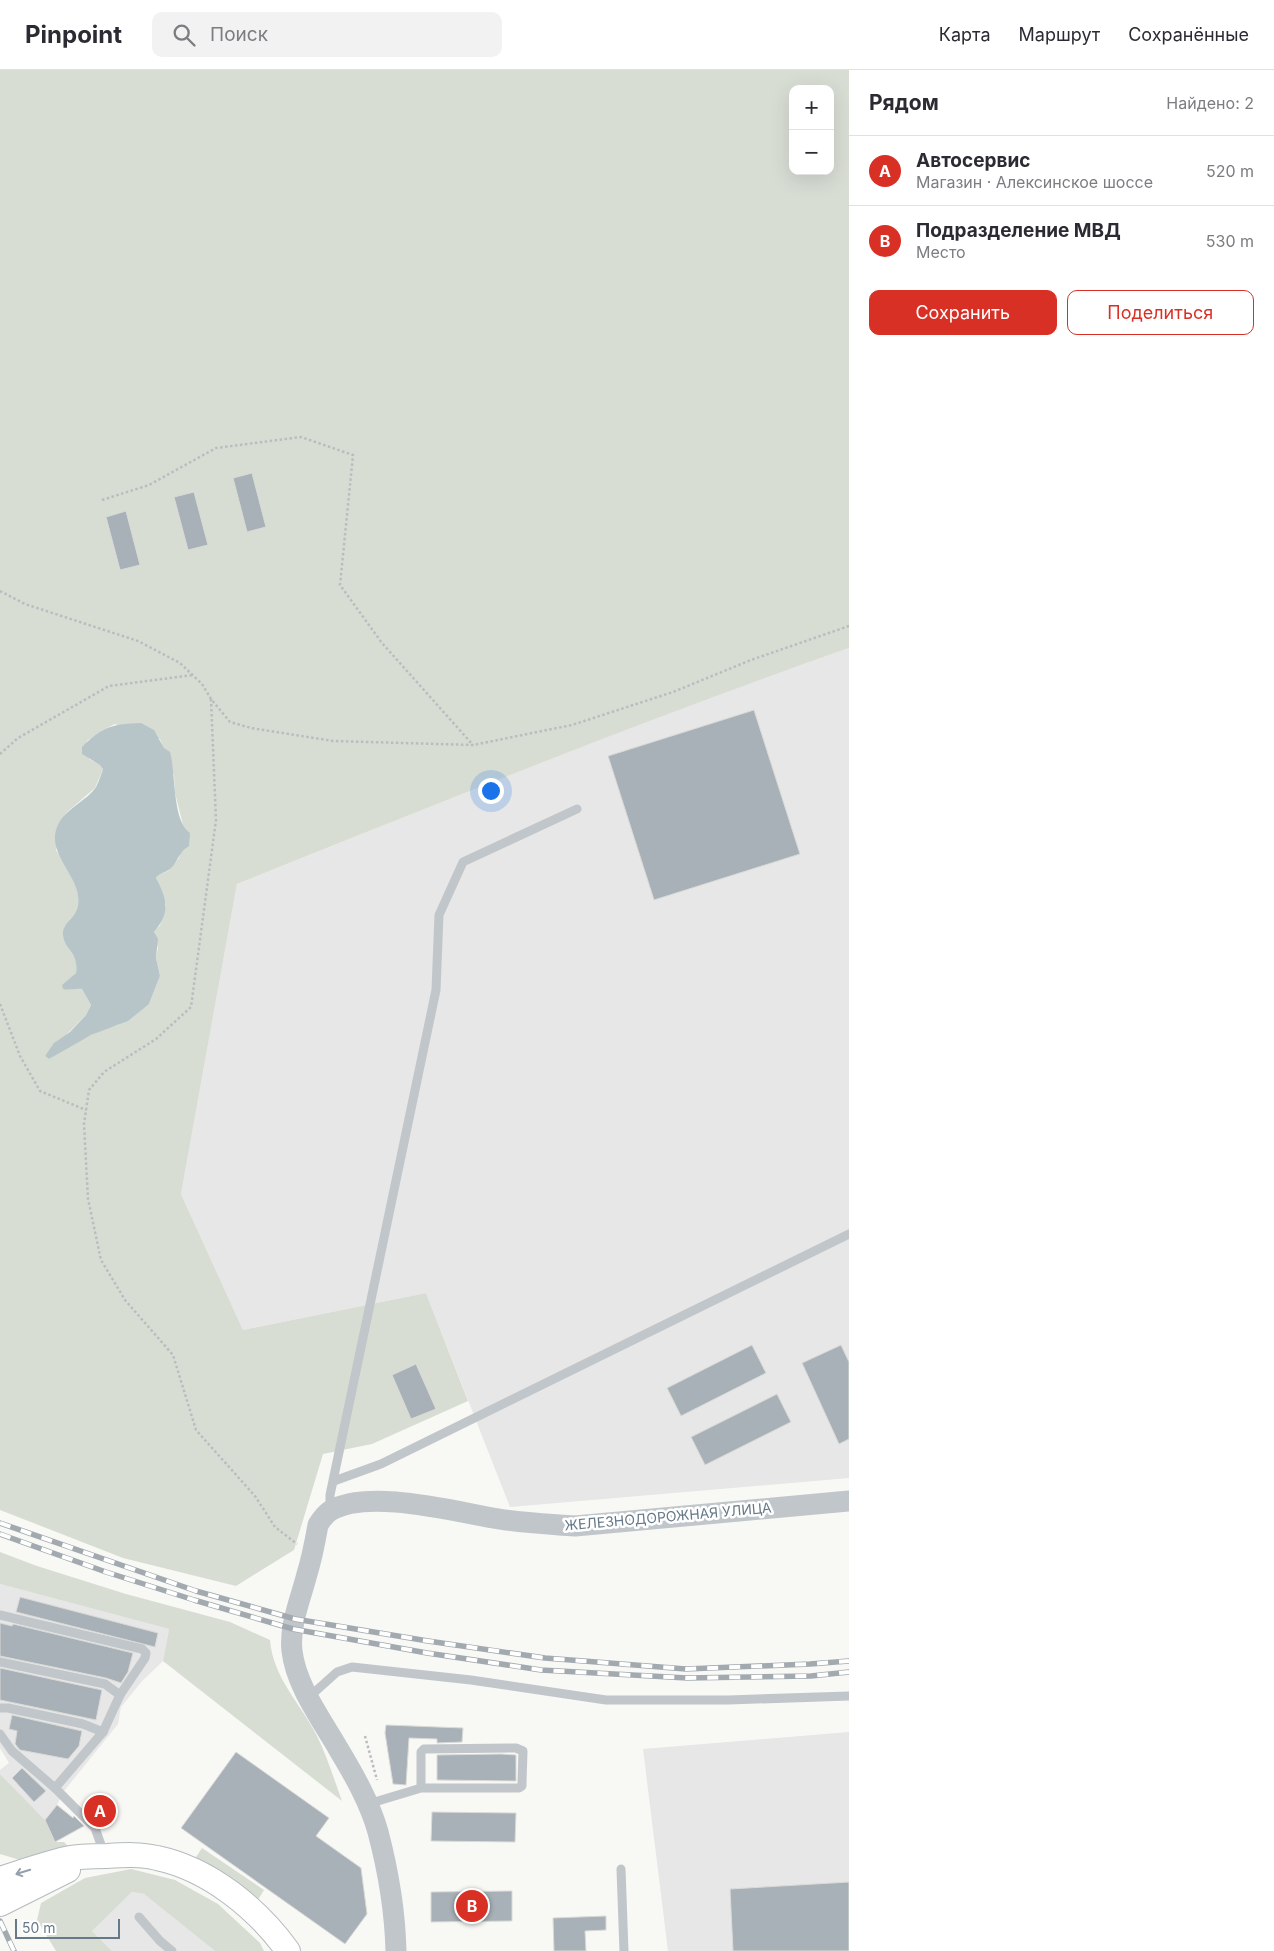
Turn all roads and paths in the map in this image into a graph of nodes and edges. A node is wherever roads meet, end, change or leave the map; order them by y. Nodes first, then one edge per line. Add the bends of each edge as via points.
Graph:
1 (102, 500) dead end
2 (0, 591) edge
3 (849, 626) edge
4 (192, 675) junction
5 (211, 699) junction
6 (473, 745) junction
7 (0, 754) edge
8 (577, 809) dead end
9 (0, 1004) edge
10 (86, 1110) junction
11 (849, 1234) edge
12 (334, 1481) junction
13 (849, 1501) edge
14 (330, 1511) junction
15 (312, 1555) junction
16 (0, 1615) edge
17 (0, 1662) edge
18 (120, 1695) junction
19 (849, 1696) edge
20 (308, 1698) junction
21 (0, 1708) edge
22 (103, 1732) junction
23 (0, 1734) edge
24 (55, 1788) junction
25 (421, 1788) junction
26 (368, 1804) junction
27 (105, 1856) junction
28 (621, 1869) dead end
29 (0, 1879) edge
30 (0, 1904) edge
31 (139, 1917) dead end
32 (172, 1951) edge
33 (288, 1951) edge
34 (396, 1951) edge
35 (624, 1951) edge

1 - 6 path via 149,485 216,448 300,437 353,456 340,585 382,643
2 - 4 path via 25,604 138,641 180,663
3 - 6 path via 572,726
4 - 5 path
4 - 7 path via 109,686 18,738
5 - 6 path via 230,722 251,728 333,741
5 - 10 path via 216,820 191,1007 156,1039 104,1072 89,1090
8 - 12 lane via 463,862 439,915 436,990
9 - 10 path via 20,1056 40,1091
10 - 15 path via 88,1199 101,1260 125,1300 173,1355 196,1430 255,1496 274,1527
11 - 12 lane via 381,1464
12 - 14 lane
13 - 14 street, ЖЕЛЕЗНОДОРОЖНАЯ УЛИЦА via 574,1526 531,1524 411,1503 362,1502
14 - 15 street via 318,1526
15 - 20 street via 292,1639 294,1661
16 - 18 lane via 144,1651 145,1658
17 - 18 lane via 105,1684
18 - 22 lane
19 - 20 lane via 606,1700 352,1667 337,1672
20 - 26 street
21 - 22 lane via 83,1724
22 - 24 lane
23 - 24 lane via 12,1751
24 - 27 lane via 95,1828
25 - 25 lane via 519,1788 523,1751 516,1748 424,1749 421,1752
25 - 26 lane
26 - 34 street via 378,1831 388,1877
27 -> 29 main road via 65,1859
27 - 30 main road via 66,1871
27 - 33 main road via 156,1858 188,1868 222,1887 251,1909
28 - 35 lane
31 - 32 lane

